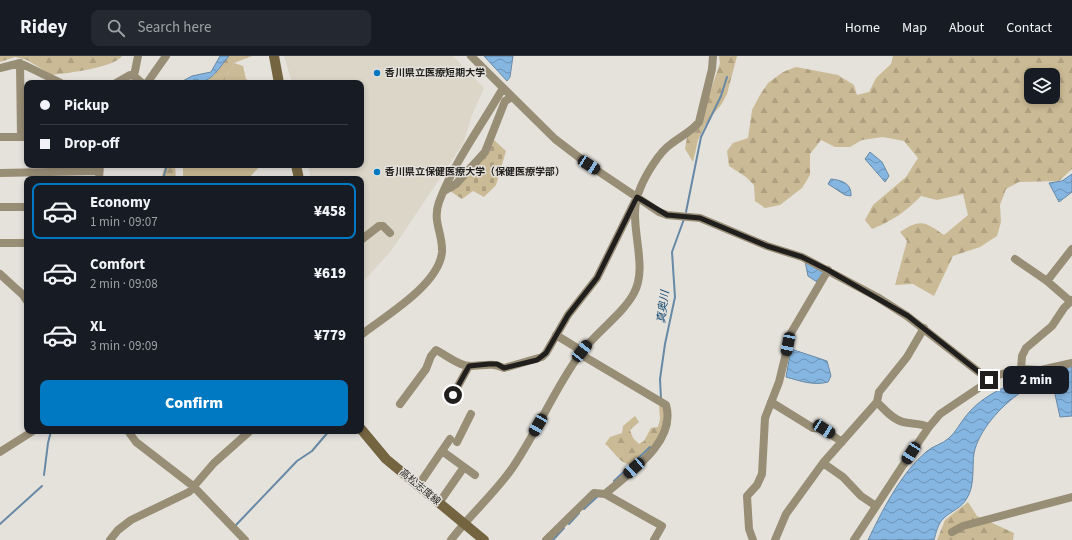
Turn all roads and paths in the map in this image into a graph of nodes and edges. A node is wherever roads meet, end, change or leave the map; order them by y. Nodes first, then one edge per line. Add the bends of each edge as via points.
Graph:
1 (138, 56) edge
2 (166, 56) edge
3 (274, 56) edge
4 (471, 56) edge
5 (713, 56) edge
6 (20, 63) junction
7 (0, 68) edge
8 (134, 76) junction
9 (51, 80) edge
10 (119, 80) edge
11 (139, 80) edge
12 (150, 80) edge
13 (278, 80) edge
14 (503, 88) junction
15 (512, 97) junction
16 (0, 137) edge
17 (24, 137) edge
18 (46, 169) edge
19 (99, 172) edge
20 (0, 173) edge
21 (75, 176) edge
22 (444, 191) junction
23 (637, 197) junction
24 (0, 207) edge
25 (24, 207) edge
26 (390, 233) dead end
27 (364, 238) edge
28 (0, 243) edge
29 (24, 243) edge
30 (1072, 249) edge
31 (1015, 259) dead end
32 (828, 270) junction
33 (0, 274) edge
34 (1047, 281) junction
35 (24, 293) edge
36 (1071, 300) edge
37 (924, 328) junction
38 (364, 333) edge
39 (556, 335) junction
40 (581, 353) junction
41 (1072, 362) edge
42 (469, 366) junction
43 (1021, 369) junction
44 (989, 380) junction
45 (453, 395) dead end
46 (771, 402) junction
47 (877, 402) junction
48 (400, 404) dead end
49 (471, 414) dead end
50 (929, 427) junction
51 (28, 434) edge
52 (130, 434) edge
53 (247, 434) edge
54 (364, 434) edge
55 (842, 442) junction
56 (442, 451) junction
57 (0, 452) edge
58 (823, 463) junction
59 (464, 467) junction
60 (475, 475) dead end
61 (193, 486) junction
62 (418, 486) junction
63 (605, 494) junction
64 (1072, 497) edge
65 (439, 503) junction
66 (876, 506) junction
67 (464, 523) junction
68 (952, 532) dead end
69 (110, 540) edge
70 (245, 540) edge
71 (451, 540) edge
72 (484, 540) edge
73 (546, 540) edge
74 (654, 540) edge
75 (753, 540) edge
76 (775, 540) edge
77 (854, 540) edge

1 - 8 street
2 - 12 street
3 - 13 main road
4 - 14 street
5 - 23 street via 699,122 664,150
6 - 7 street
6 - 9 street
6 - 17 street
8 - 10 street via 124,76
8 - 11 street
14 - 15 street
14 - 22 street
15 - 22 street via 505,101 485,152 456,184
15 - 23 street via 571,152
16 - 17 street
18 - 20 street
18 - 21 street
19 - 21 street
22 - 38 street via 436,211 442,240 442,253 437,268 420,290
23 - 32 street via 667,215 700,218 767,246 802,257
23 - 39 street via 597,278
23 - 40 street via 638,284 628,302
24 - 25 street
26 - 27 street via 383,226 379,226
28 - 29 street
30 - 34 street
31 - 34 street
32 - 37 street via 877,297
32 - 46 street via 791,333 781,377
33 - 35 street
34 - 36 street
36 - 43 street via 1052,326 1026,348 1022,356
37 - 44 street
37 - 47 street via 907,357 879,392
39 - 40 street
39 - 42 street via 546,353 537,360 504,368 497,364
40 - 63 street via 666,405 668,411 665,431 654,450
40 - 67 street via 516,464
41 - 43 street via 1041,370
42 - 45 street
42 - 48 street via 436,350 426,369
43 - 44 street
44 - 50 street via 940,414
46 - 55 street via 813,428 824,429
46 - 75 street via 764,425 762,474 757,485 747,496 749,528
47 - 50 street via 902,422
47 - 55 street
49 - 56 street via 453,441
50 - 66 street
51 - 57 street
52 - 61 street via 136,442
53 - 61 street
54 - 62 main road, 高松志度線 via 378,451
55 - 58 street
56 - 59 street
56 - 62 street
58 - 66 street
58 - 76 street via 786,514
59 - 60 street
59 - 65 street
61 - 69 street via 189,492 131,520
61 - 70 street
62 - 65 main road, 高松志度線
63 - 73 street via 594,493
63 - 74 street via 662,526
64 - 68 street via 963,526
65 - 67 main road, 高松志度線
66 - 77 street
67 - 71 street
67 - 72 main road, 高松志度線

